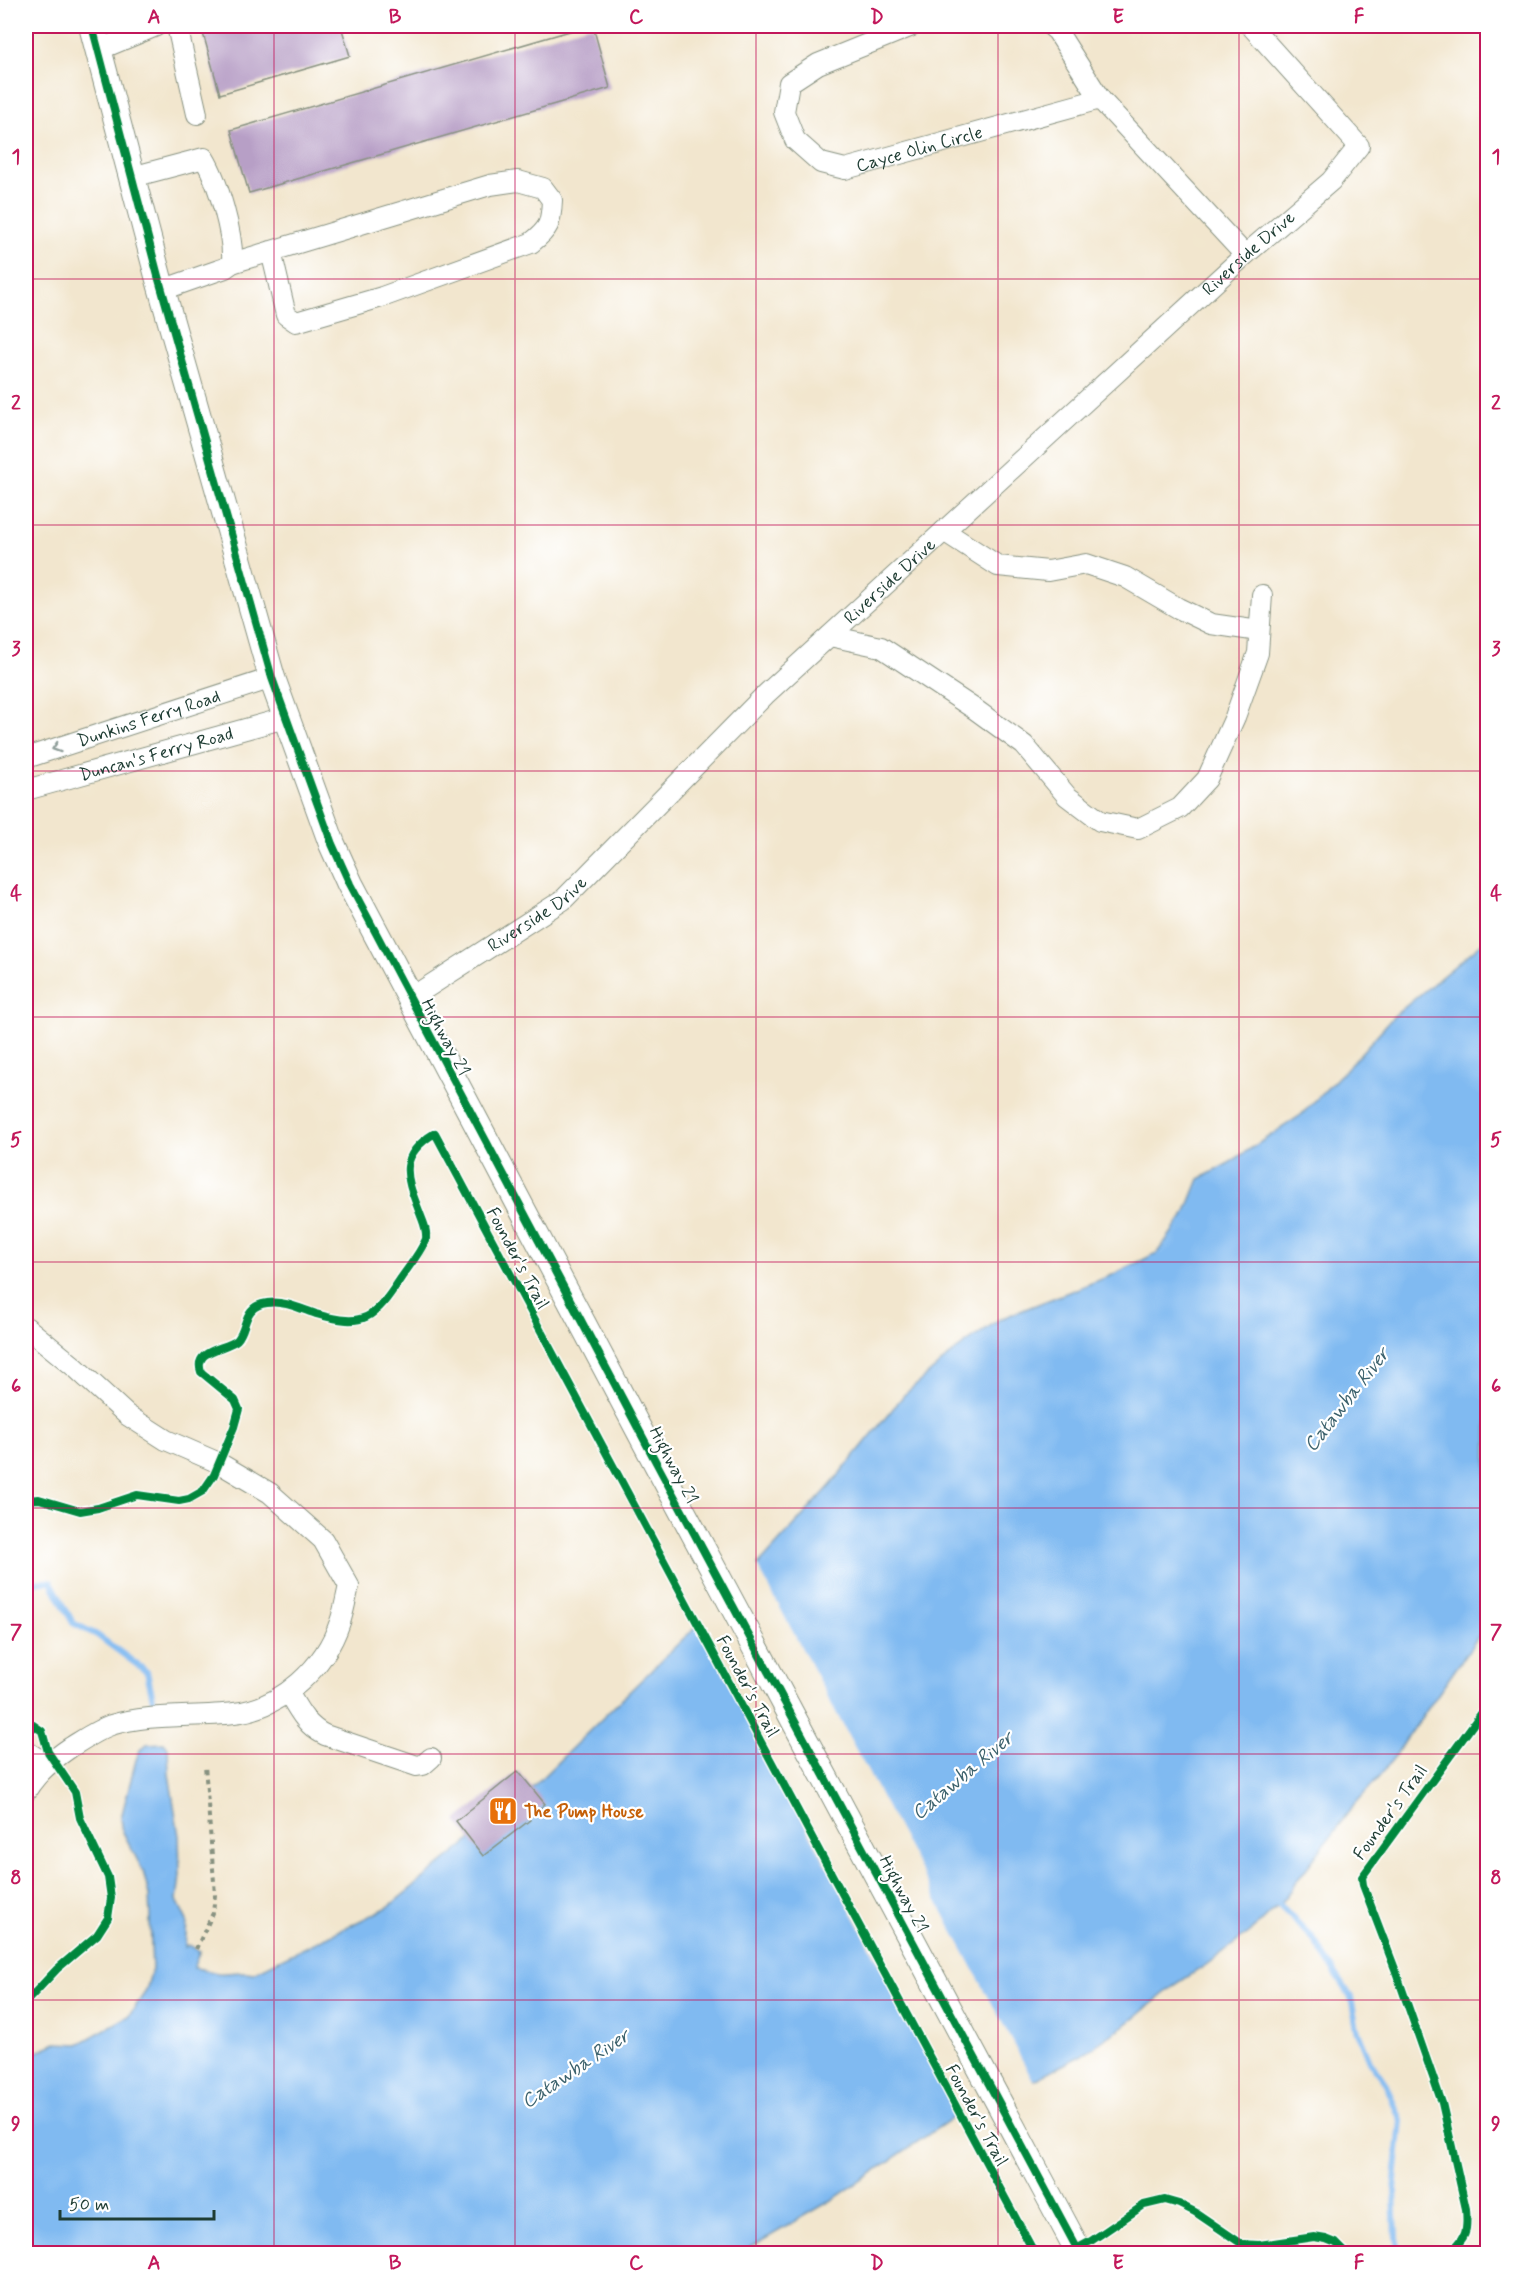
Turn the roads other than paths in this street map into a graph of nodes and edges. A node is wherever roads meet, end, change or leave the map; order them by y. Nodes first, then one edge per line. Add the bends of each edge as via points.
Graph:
1 (156, 26) edge
2 (177, 26) edge
3 (912, 26) edge
4 (1051, 26) edge
5 (1251, 26) edge
6 (95, 38) edge
7 (1100, 99) junction
8 (197, 114) dead end
9 (132, 177) junction
10 (271, 251) junction
11 (1245, 255) junction
12 (232, 263) junction
13 (162, 290) junction
14 (944, 531) junction
15 (1262, 595) dead end
16 (1259, 630) junction
17 (830, 636) junction
18 (272, 678) junction
19 (285, 718) junction
20 (26, 758) edge
21 (26, 790) edge
22 (409, 999) junction
23 (26, 1327) edge
24 (288, 1692) junction
25 (26, 1751) edge
26 (431, 1758) dead end
27 (48, 1765) junction
28 (26, 1791) edge
29 (1080, 2253) edge

1 - 6 street
2 - 8 street
3 - 7 street, Cayce Olin Circle via 818,64 789,83 784,112 795,140 821,163 845,168
4 - 7 street
5 - 11 street, Riverside Drive via 1359,146 1331,181
6 - 9 main road, Highway 21
7 - 11 street
9 - 12 street via 204,158 213,174 233,249
9 - 13 main road, Highway 21
10 - 10 street via 490,185 518,181 543,188 552,200 546,231 531,243 382,297 296,322 286,315
10 - 12 street
11 - 14 street, Riverside Drive
12 - 13 street
13 - 18 main road, Highway 21
14 - 16 street via 998,566 1048,571 1086,564 1125,577 1211,624
14 - 17 street, Riverside Drive
15 - 16 street
16 - 17 street via 1258,653 1207,779 1180,808 1138,829 1101,821 1067,796 1024,745 881,647
17 - 22 street, Riverside Drive via 765,695 563,900
18 - 19 main road, Highway 21
18 -> 20 street, Dunkins Ferry Road
19 - 21 street, Duncan's Ferry Road
19 - 22 main road, Highway 21 via 332,844
22 - 29 main road, Highway 21
23 - 24 street via 127,1415 165,1440 219,1463 270,1493 323,1540 349,1586 331,1642
24 - 26 street via 306,1722 325,1735 417,1766
24 - 27 street via 236,1713 112,1725
25 - 27 street
27 - 28 street

